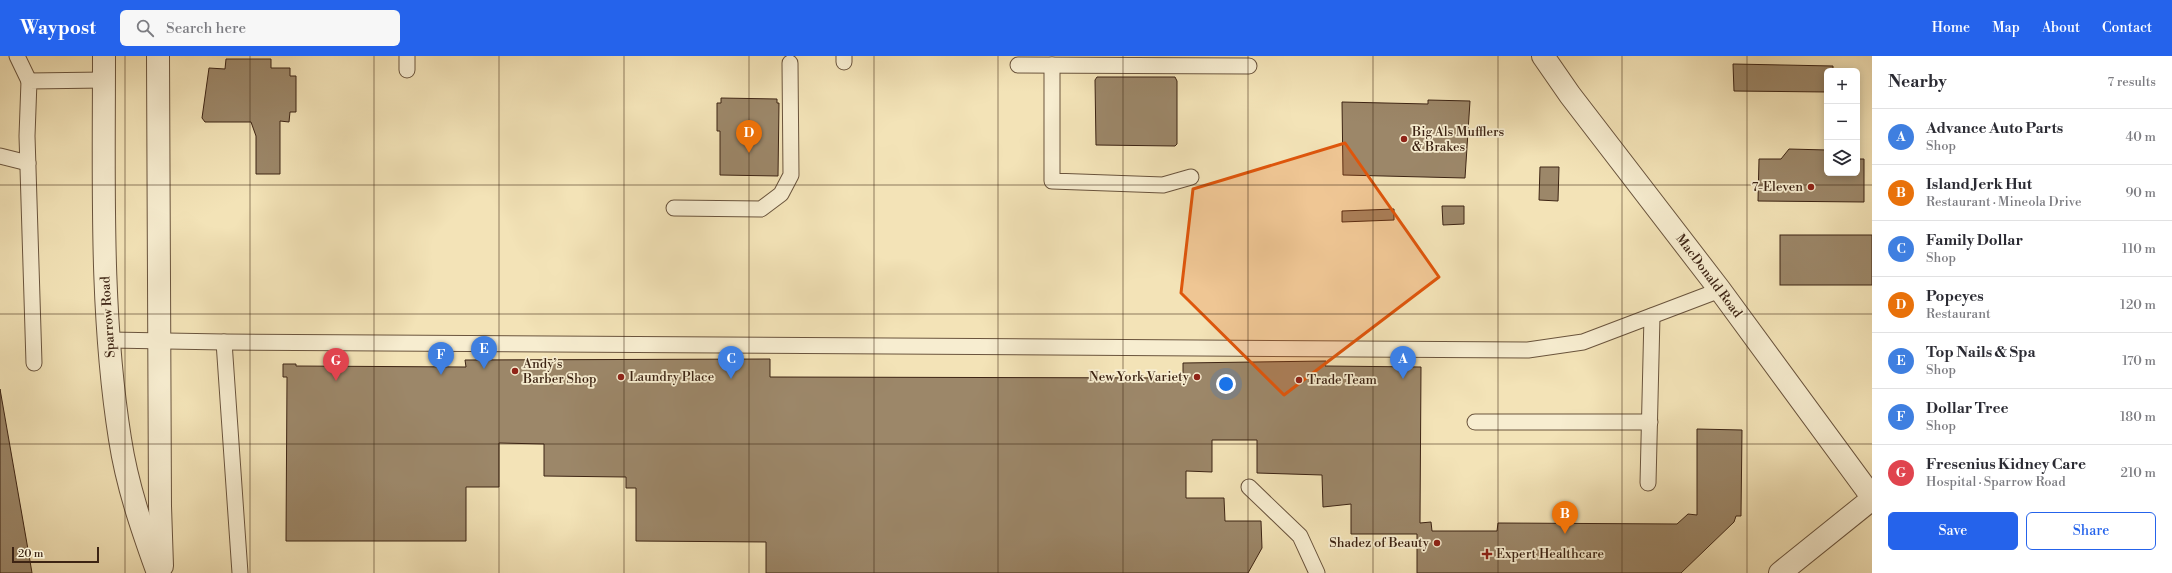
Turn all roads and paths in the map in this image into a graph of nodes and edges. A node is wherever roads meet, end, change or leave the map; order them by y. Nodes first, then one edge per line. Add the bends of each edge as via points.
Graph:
1 (17, 56) edge
2 (104, 56) edge
3 (158, 56) edge
4 (1543, 56) edge
5 (790, 63) dead end
6 (1018, 65) dead end
7 (1052, 65) junction
8 (1249, 66) dead end
9 (104, 80) junction
10 (29, 81) junction
11 (0, 156) edge
12 (28, 163) junction
13 (1191, 177) dead end
14 (674, 208) dead end
15 (1720, 290) junction
16 (1652, 316) junction
17 (110, 340) junction
18 (160, 342) junction
19 (224, 342) junction
20 (34, 363) dead end
21 (1475, 422) dead end
22 (1650, 422) junction
23 (1648, 483) dead end
24 (1249, 488) dead end
25 (1872, 498) edge
26 (158, 573) edge
27 (162, 573) edge
28 (240, 573) edge
29 (1317, 573) edge
30 (1780, 573) edge

1 - 10 lane
2 - 9 street, Sparrow Road
3 - 18 street
4 - 15 street, MacDonald Road
5 - 14 lane via 792,175 781,194 761,210
6 - 7 lane
7 - 8 lane
7 - 13 lane via 1052,181 1163,184
9 - 10 lane
9 - 17 street, Sparrow Road via 105,281
10 - 12 lane
11 - 12 lane
12 - 20 lane
15 - 16 lane
15 - 25 street, MacDonald Road
16 - 19 lane via 1583,342 1528,350
16 - 22 lane
17 - 18 lane
17 - 26 street, Sparrow Road via 120,440 131,490
18 - 19 lane
18 - 27 street
19 - 28 lane
21 - 22 lane
22 - 23 lane
24 - 29 lane via 1300,536
25 - 30 street

